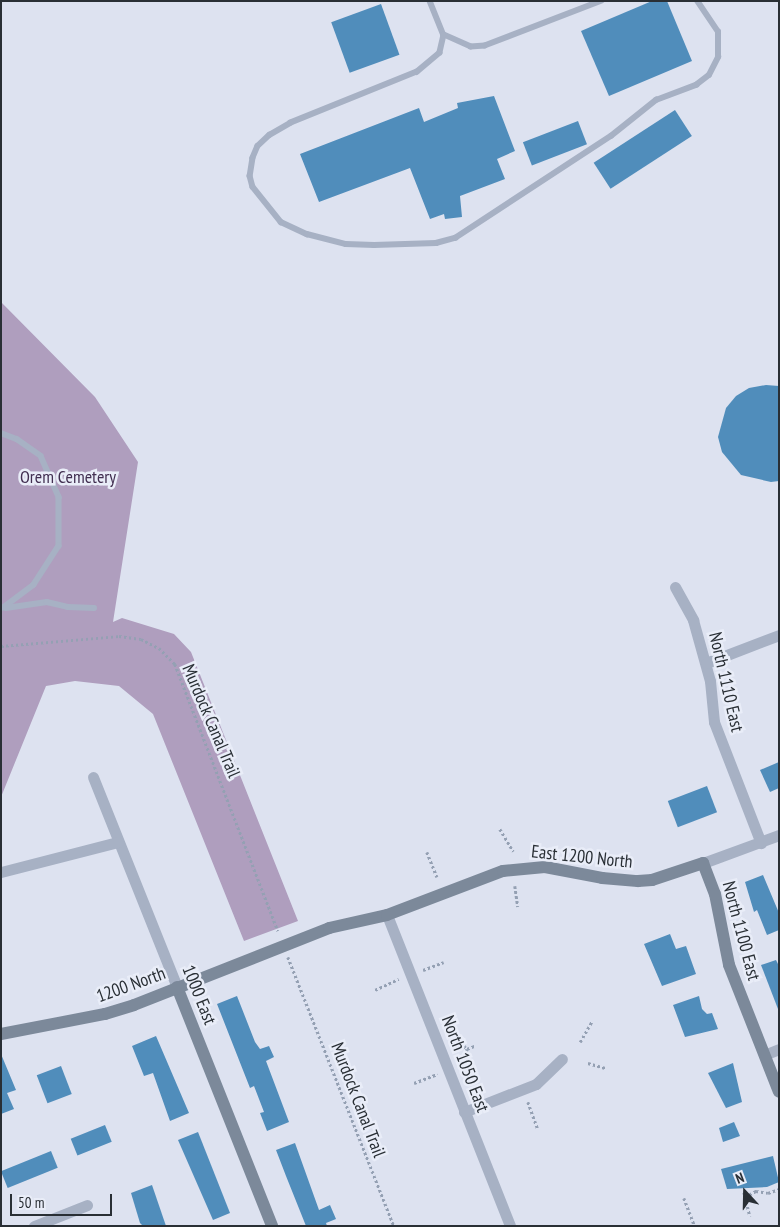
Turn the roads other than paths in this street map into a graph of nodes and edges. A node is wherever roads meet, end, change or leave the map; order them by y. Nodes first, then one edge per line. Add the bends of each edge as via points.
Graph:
1 (430, 1) edge
2 (602, 1) edge
3 (697, 1) edge
4 (444, 35) junction
5 (1, 433) edge
6 (675, 587) dead end
7 (3, 608) edge
8 (94, 608) dead end
9 (779, 635) edge
10 (706, 663) junction
11 (93, 777) dead end
12 (779, 836) edge
13 (118, 842) junction
14 (761, 843) junction
15 (702, 863) junction
16 (1, 872) edge
17 (387, 915) junction
18 (296, 940) joint
19 (177, 988) junction
20 (1, 1034) edge
21 (779, 1049) edge
22 (764, 1055) junction
23 (562, 1059) dead end
24 (779, 1092) edge
25 (464, 1112) junction
26 (87, 1205) dead end
27 (34, 1226) edge
28 (272, 1226) edge
29 (510, 1226) edge

1 - 4 lane
2 - 4 lane via 485,46 471,48
3 - 4 lane via 718,32 718,57 710,75 696,85 656,100 611,136 468,231 436,243 346,244 307,234 280,222 252,187 250,176 258,146 291,123 416,72 440,53
5 - 7 lane via 41,456 59,497 60,546 34,585
6 - 10 street, North 1110 East via 693,620
7 - 8 lane via 47,602
9 - 10 street
10 - 14 street, North 1110 East via 714,722
11 - 13 street, 1000 East
12 - 14 street, East 1200 North
13 - 16 street
13 - 19 street, 1000 East
14 - 15 street, East 1200 North
15 - 17 street, East 1200 North via 652,880 638,881 545,867 520,868 490,875
15 - 22 street, North 1100 East via 715,894 728,965
17 - 18 street, East 1200 North via 329,928
17 - 25 street, North 1050 East
18 - 19 street, 1200 North
19 - 20 street, 1200 North via 105,1014
19 - 28 street, 1000 East
21 - 22 street
22 - 24 street, North 1100 East
23 - 25 street via 536,1084
25 - 29 street, North 1050 East
26 - 27 street

